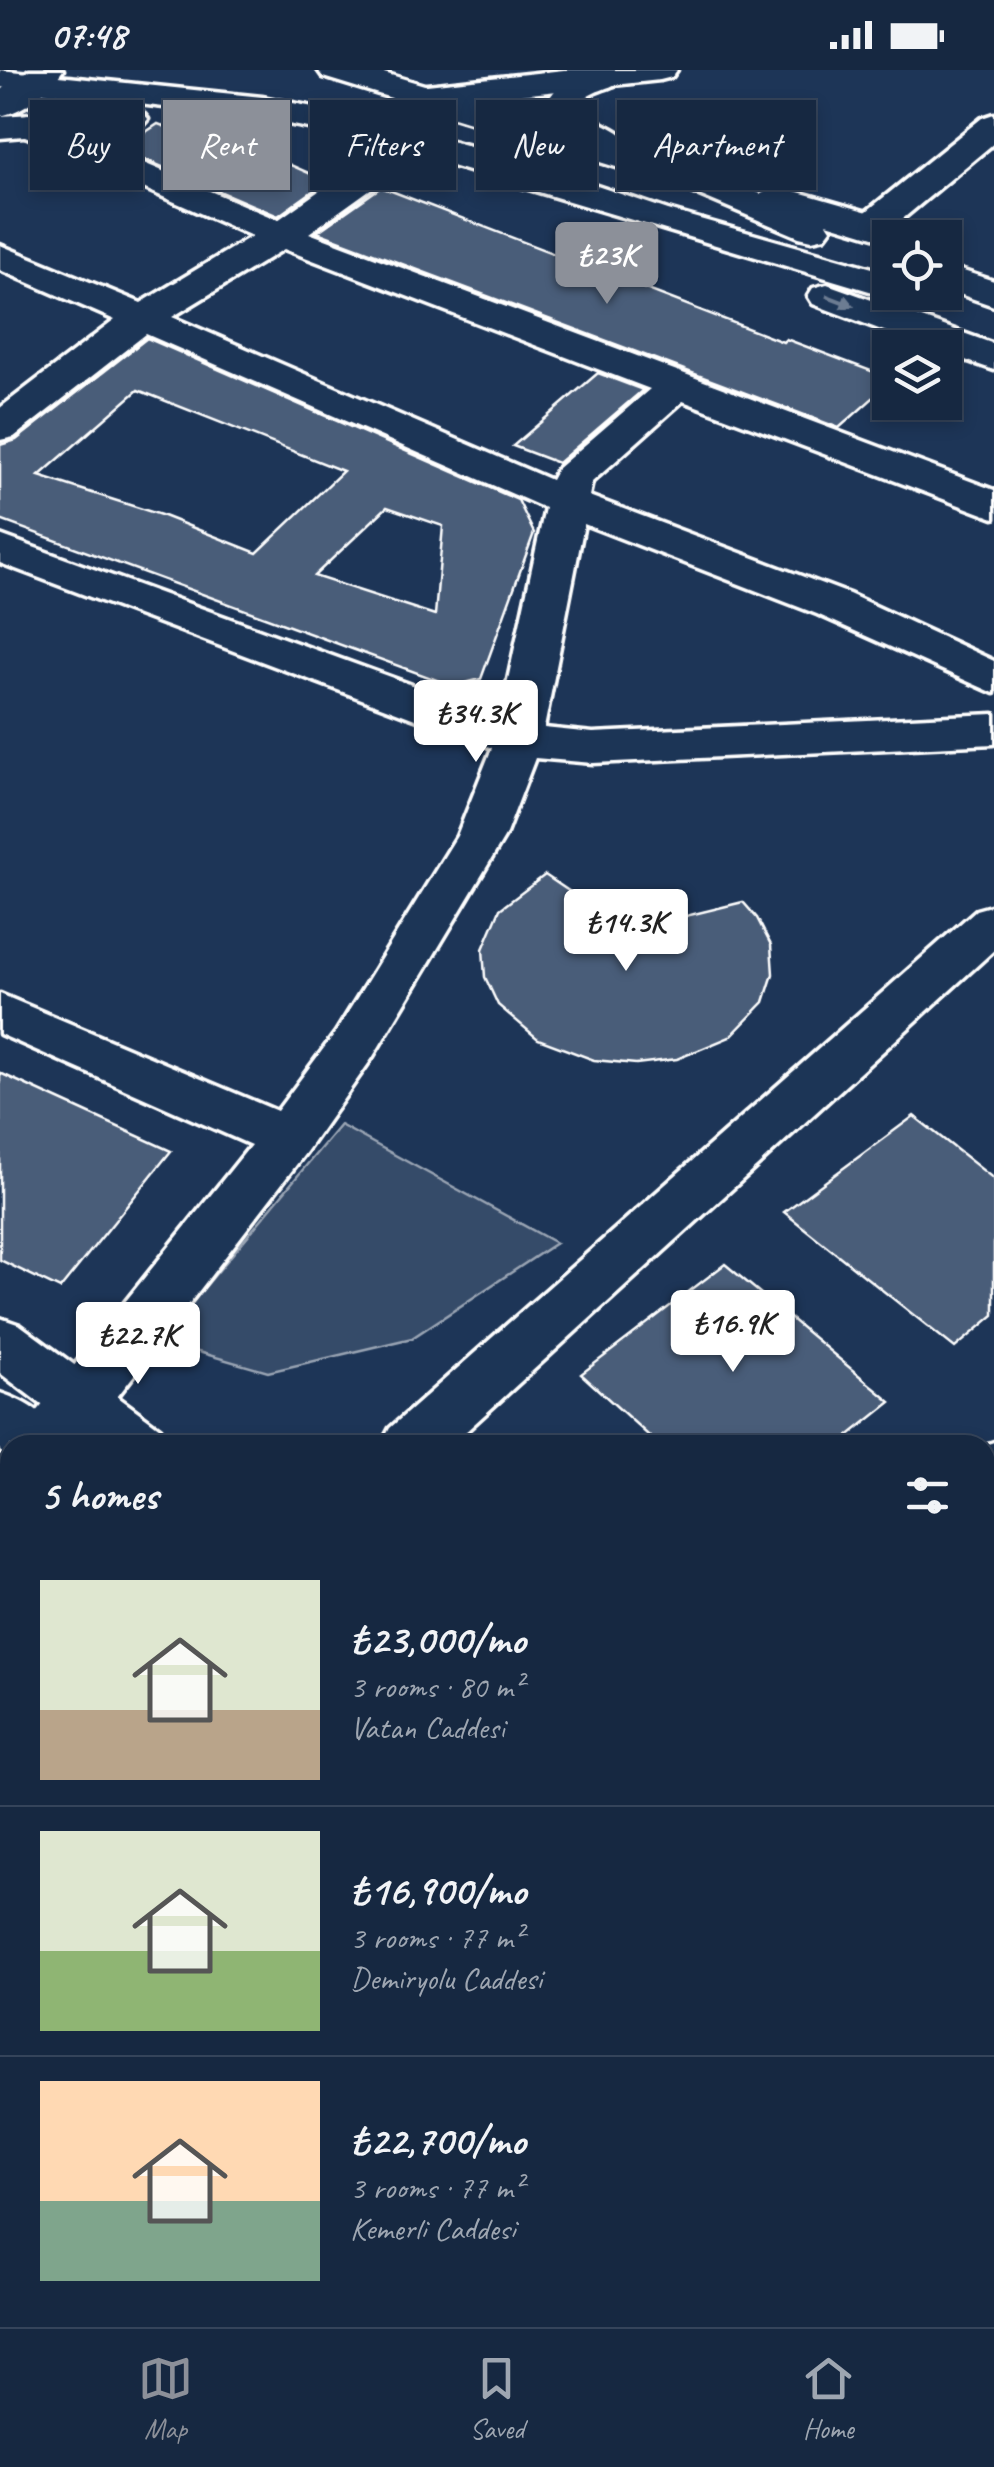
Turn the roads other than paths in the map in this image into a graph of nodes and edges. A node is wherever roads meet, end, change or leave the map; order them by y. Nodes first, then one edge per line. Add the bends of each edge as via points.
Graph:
1 (234, 70) edge
2 (338, 70) edge
3 (467, 70) edge
4 (660, 70) edge
5 (609, 75) junction
6 (41, 76) edge
7 (0, 77) edge
8 (427, 95) junction
9 (192, 100) edge
10 (283, 100) edge
11 (290, 102) edge
12 (476, 110) edge
13 (476, 113) edge
14 (9, 120) edge
15 (994, 125) edge
16 (617, 143) edge
17 (476, 155) edge
18 (476, 161) edge
19 (345, 190) edge
20 (574, 190) edge
21 (718, 190) edge
22 (740, 190) edge
23 (656, 218) junction
24 (878, 220) edge
25 (872, 223) edge
26 (281, 235) junction
27 (872, 251) edge
28 (962, 252) edge
29 (0, 256) edge
30 (994, 263) edge
31 (872, 279) edge
32 (962, 282) edge
33 (994, 294) edge
34 (961, 310) edge
35 (141, 318) junction
36 (994, 322) edge
37 (994, 358) edge
38 (678, 385) junction
39 (0, 428) edge
40 (568, 503) junction
41 (994, 505) edge
42 (0, 548) edge
43 (994, 679) edge
44 (994, 729) edge
45 (518, 741) junction
46 (994, 922) edge
47 (0, 1013) edge
48 (287, 1138) junction
49 (0, 1341) edge
50 (82, 1399) junction
51 (0, 1417) edge
52 (23, 1435) edge
53 (53, 1435) edge
54 (127, 1435) edge
55 (422, 1435) edge

1 - 10 street
2 - 3 street
2 - 8 street
4 - 5 street
5 - 8 street
5 - 16 street via 576,86 562,103 570,120
6 - 7 street
6 - 9 street
6 - 14 street
8 - 11 street
8 - 12 street
13 - 17 street via 446,120 435,134
14 - 18 street via 250,122
14 - 26 street
15 - 24 street
19 - 26 street
20 - 23 street
21 - 27 street
22 - 25 street
23 - 31 street
23 -> 37 street via 778,276
26 - 35 street
26 - 38 street
28 - 30 street
29 - 35 street
32 - 33 street
34 - 36 street
35 - 39 street
35 - 40 street
38 - 40 street via 572,478
38 - 41 street
40 - 43 street via 833,604
40 - 45 street
42 - 45 street
44 - 45 street via 593,748
45 - 48 street via 481,836 354,1045
46 - 55 street
47 - 48 street
48 - 50 street
49 - 50 street
50 - 53 street
50 - 54 street
51 - 52 street

